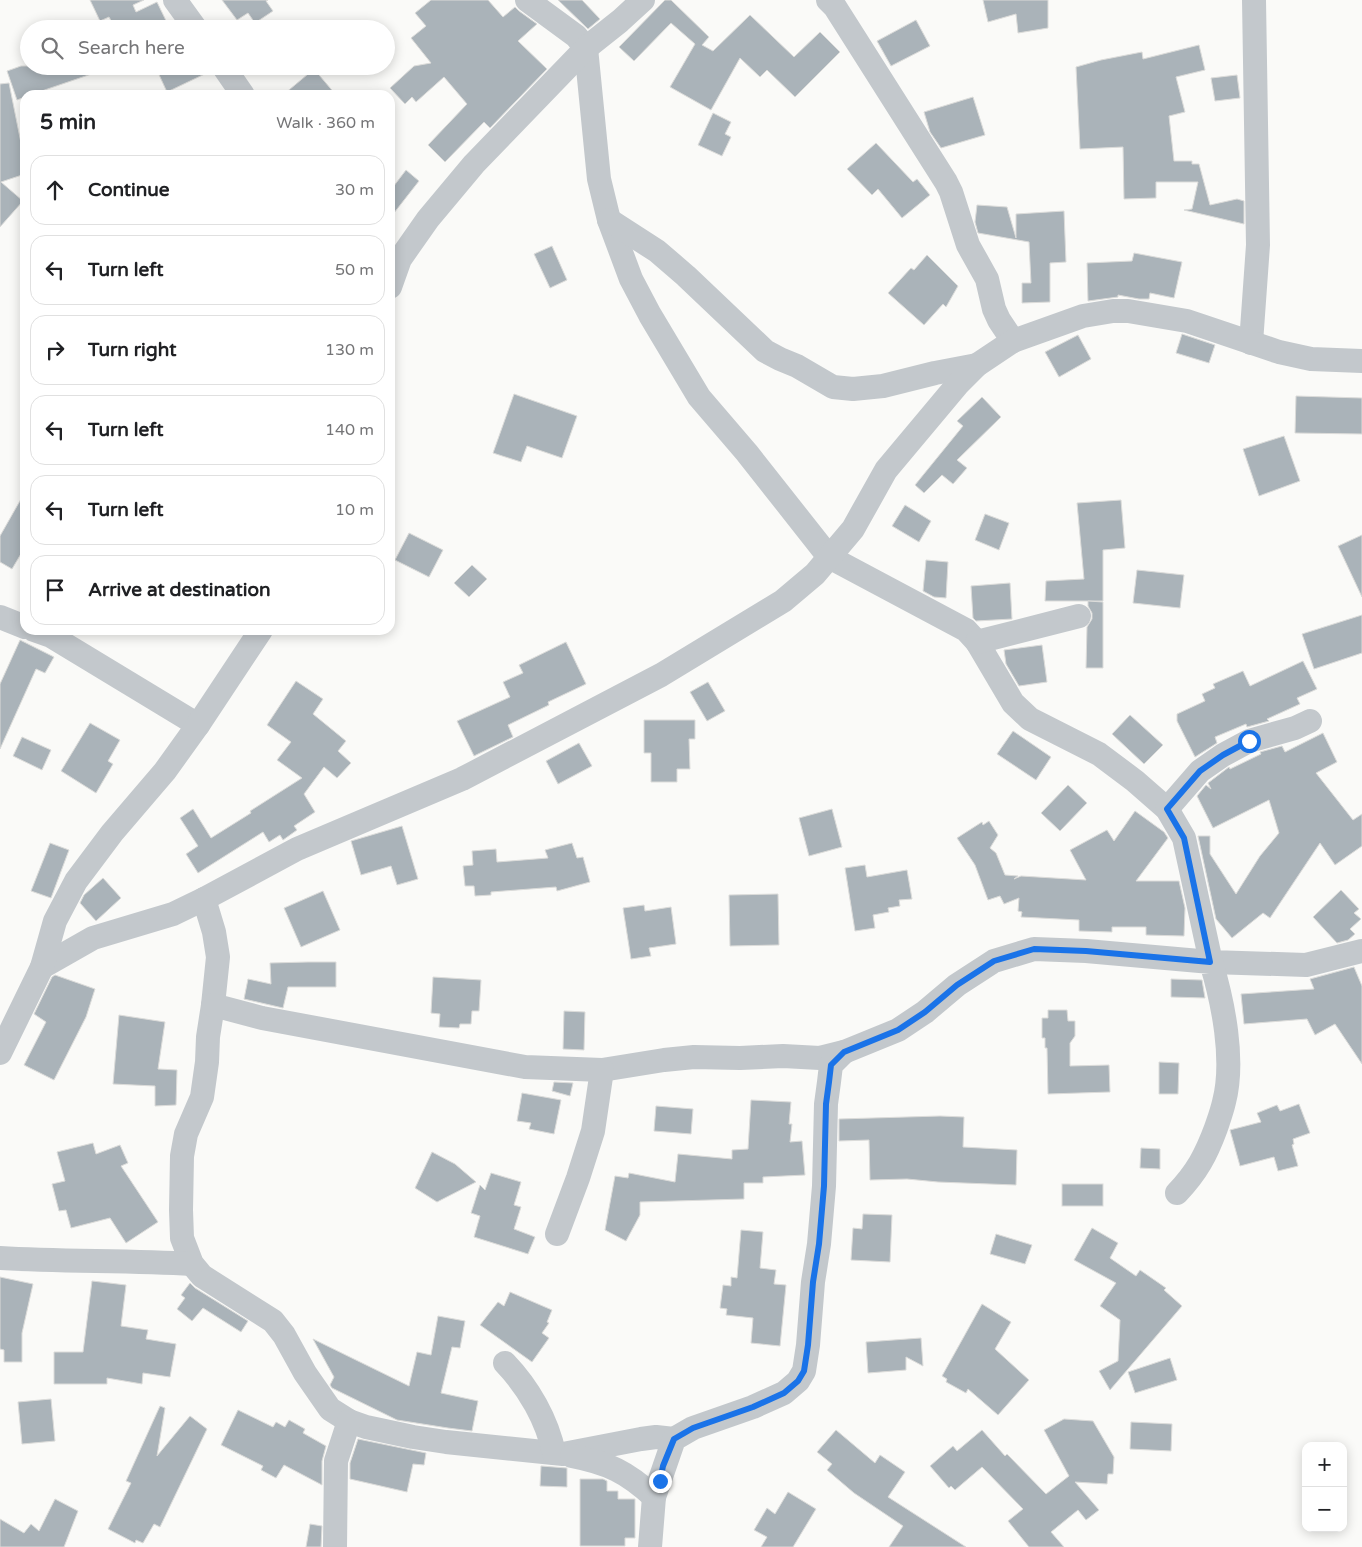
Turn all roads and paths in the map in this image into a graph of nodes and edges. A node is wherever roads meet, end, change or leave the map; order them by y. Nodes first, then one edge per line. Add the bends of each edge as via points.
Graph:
1 (175, 0) edge
2 (527, 0) edge
3 (643, 0) edge
4 (828, 0) edge
5 (1254, 0) edge
6 (189, 20) edge
7 (586, 48) junction
8 (229, 75) edge
9 (240, 90) edge
10 (609, 220) junction
11 (395, 273) edge
12 (1013, 341) junction
13 (1251, 343) junction
14 (1362, 361) edge
15 (978, 365) junction
16 (829, 557) junction
17 (1079, 616) dead end
18 (0, 617) edge
19 (20, 625) edge
20 (47, 635) edge
21 (259, 635) edge
22 (977, 642) junction
23 (1310, 721) dead end
24 (198, 725) junction
25 (1167, 809) junction
26 (204, 899) junction
27 (1362, 951) edge
28 (1210, 962) junction
29 (42, 967) junction
30 (213, 1006) junction
31 (844, 1052) junction
32 (0, 1053) edge
33 (602, 1070) junction
34 (1177, 1193) dead end
35 (557, 1234) dead end
36 (0, 1258) edge
37 (192, 1264) junction
38 (506, 1363) dead end
39 (349, 1421) junction
40 (674, 1439) junction
41 (558, 1453) junction
42 (654, 1496) junction
43 (335, 1547) edge
44 (650, 1547) edge

1 - 6 street
2 - 7 street via 576,36
3 - 7 street
4 - 12 street via 946,182 968,245 987,279 998,320
5 - 13 street via 1258,245
7 - 10 street via 599,179
7 - 11 street via 474,164 428,219 400,259
8 - 9 street
10 - 15 street via 657,251 765,351 833,386 853,390 883,386
10 - 16 street via 631,279 699,397
12 - 13 street via 1083,316 1128,311 1187,321
12 - 15 street
13 - 14 street via 1311,359
15 - 16 street via 958,384 886,470 853,529
16 - 22 street via 966,630
16 - 26 street via 815,574 783,601 661,675 462,779 297,849
17 - 22 street
18 - 19 street
20 - 24 street
21 - 24 street
22 - 25 street via 1013,703 1030,719 1099,754
23 - 25 street via 1249,741 1223,755 1200,771
24 - 29 street via 76,881 55,921
25 - 28 street via 1184,838
26 - 29 street via 173,914 93,938
26 - 30 street via 218,947
27 - 28 street via 1306,965
28 - 31 street via 1034,949 994,961 898,1030
28 - 34 street via 1224,1011 1228,1054 1225,1101 1204,1159
29 - 32 street
30 - 33 street via 525,1067
30 - 37 street via 202,1097 186,1134 182,1156 182,1238
31 - 33 street via 820,1058 694,1057
31 - 40 street via 831,1065 826,1104 824,1186 804,1371 784,1393 693,1428
33 - 35 street via 593,1131
36 - 37 street
37 - 39 street via 202,1276 273,1321 330,1409
38 - 41 street via 526,1389
39 - 41 street via 412,1437
39 - 43 street via 336,1461
40 - 41 street via 656,1437
40 - 42 street
41 - 42 street via 596,1460 612,1467
42 - 44 street

